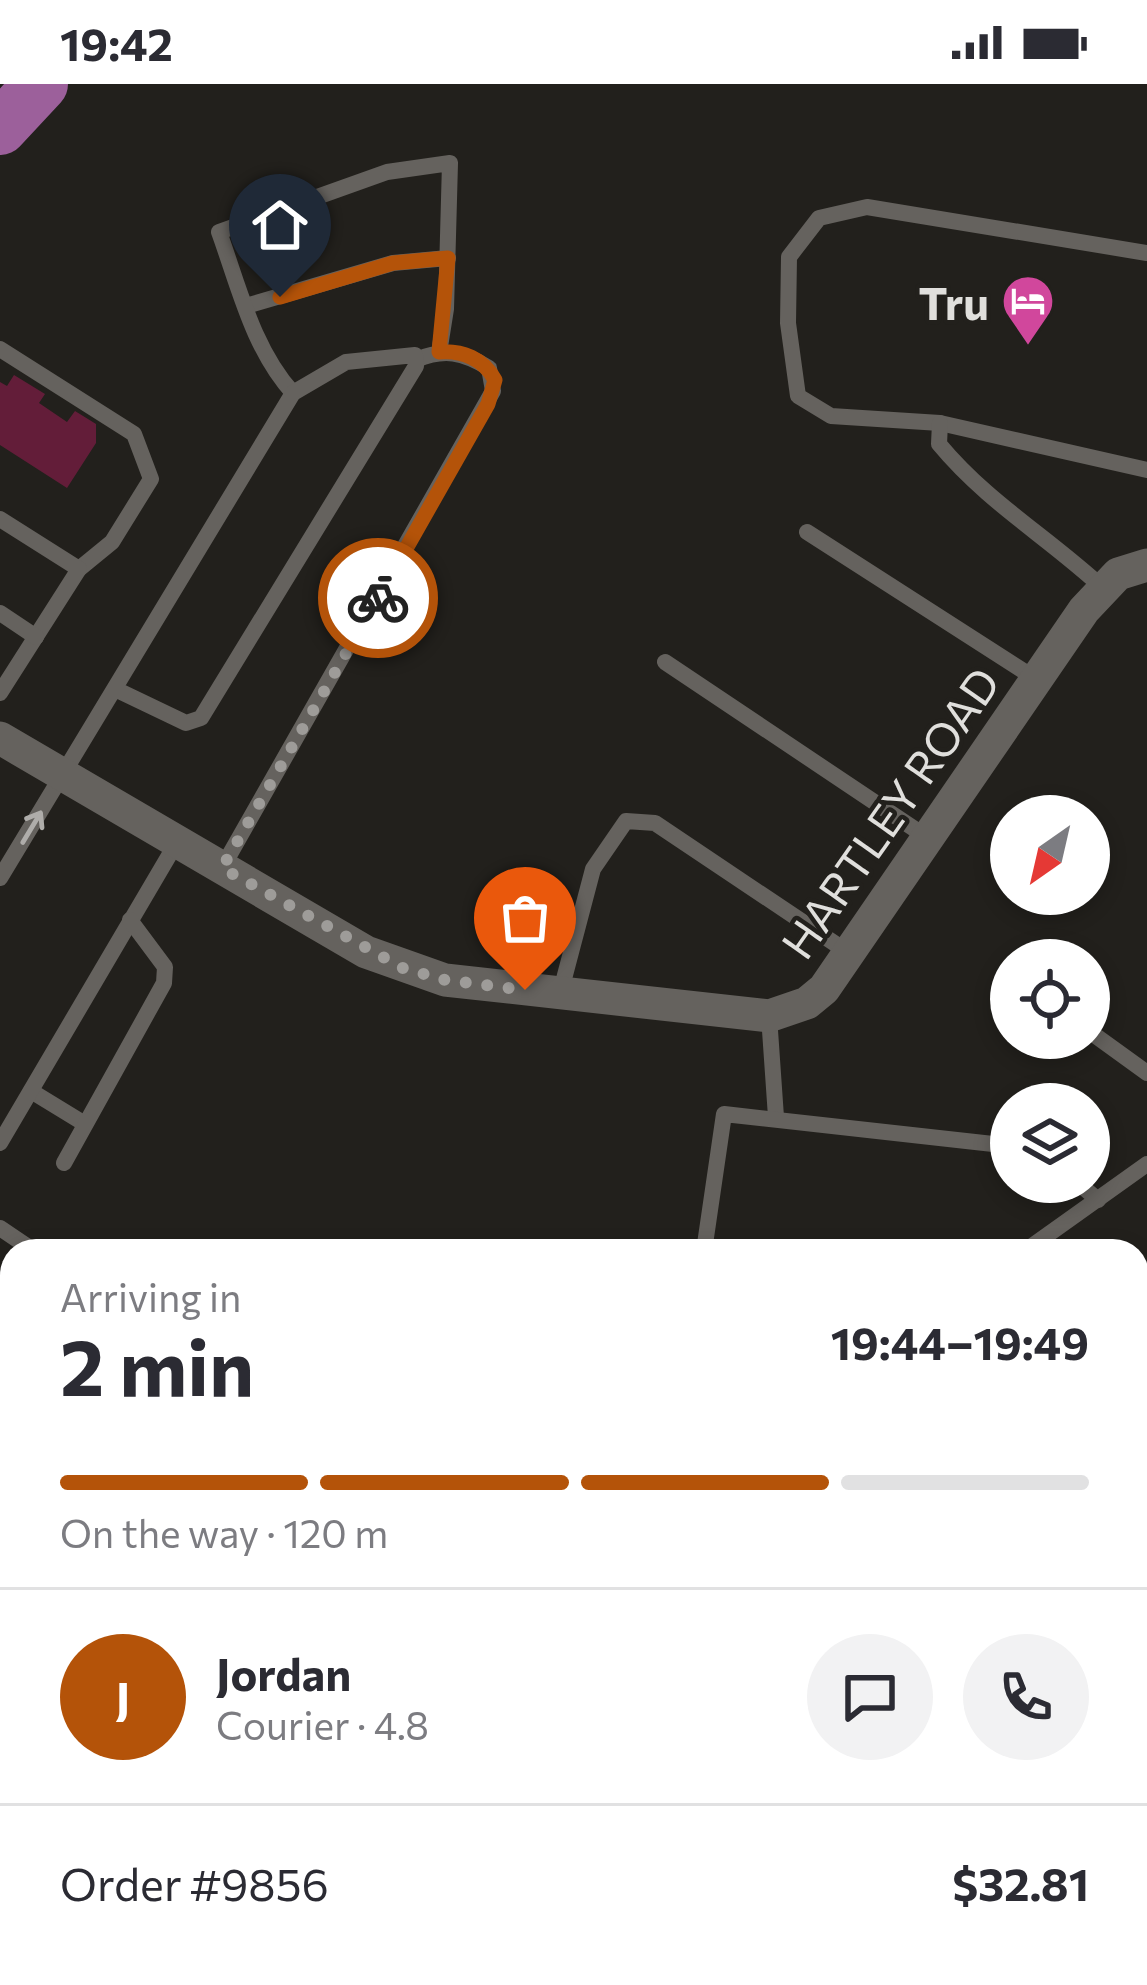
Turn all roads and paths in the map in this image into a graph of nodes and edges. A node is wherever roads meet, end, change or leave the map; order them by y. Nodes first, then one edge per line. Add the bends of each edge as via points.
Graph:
1 (41, 84) edge
2 (0, 128) edge
3 (1147, 254) edge
4 (448, 258) junction
5 (245, 306) junction
6 (0, 349) edge
7 (439, 352) junction
8 (416, 360) junction
9 (293, 393) junction
10 (940, 423) junction
11 (1147, 470) edge
12 (0, 519) edge
13 (807, 532) dead end
14 (1147, 565) edge
15 (79, 569) junction
16 (1104, 589) junction
17 (0, 613) edge
18 (36, 637) junction
19 (665, 662) dead end
20 (1036, 679) junction
21 (115, 689) junction
22 (0, 693) edge
23 (0, 738) edge
24 (63, 775) junction
25 (928, 838) junction
26 (177, 842) junction
27 (222, 868) junction
28 (0, 878) edge
29 (130, 920) junction
30 (849, 952) junction
31 (560, 994) junction
32 (769, 1016) junction
33 (1110, 1046) edge
34 (1147, 1073) edge
35 (31, 1090) junction
36 (776, 1118) junction
37 (85, 1124) junction
38 (0, 1143) edge
39 (990, 1143) edge
40 (64, 1163) dead end
41 (1147, 1164) edge
42 (1110, 1190) edge
43 (1092, 1203) edge
44 (706, 1239) edge
45 (1042, 1239) edge

1 - 2 main road
3 - 10 lane via 867,207 819,218 788,257 798,396 831,416
4 - 5 lane via 393,263
4 - 5 lane via 450,163 387,172 219,232
4 - 7 lane
5 - 9 lane via 273,371
6 - 15 lane via 134,434 151,479 112,542
7 - 8 lane
7 - 27 lane via 489,368 495,380 488,404
8 - 9 lane via 346,362
8 - 21 lane via 201,718 186,723
9 - 21 lane
10 - 11 lane
10 - 16 lane via 939,444 978,491
12 - 15 lane
13 - 20 lane
14 - 16 street, HARTLEY ROAD via 1118,574
15 - 18 lane
16 - 20 street, HARTLEY ROAD
17 - 18 lane
18 - 22 lane
19 - 25 lane
20 - 25 street, HARTLEY ROAD
21 - 24 lane
23 - 24 street, HARTLEY ROAD
24 - 26 street, HARTLEY ROAD
28 -> 24 lane
25 - 30 street, HARTLEY ROAD
26 - 27 street, HARTLEY ROAD
26 - 29 lane
27 - 31 street, HARTLEY ROAD via 403,968
29 - 35 lane
29 - 37 lane via 165,967 164,983
30 - 31 lane via 655,823 626,820 593,869
30 - 32 street, HARTLEY ROAD via 808,1003
31 - 32 street, HARTLEY ROAD
32 - 36 lane
33 - 34 lane
35 - 37 lane
35 - 38 lane
36 - 39 lane
36 - 44 lane via 724,1114
37 - 40 lane
41 - 42 lane
43 - 45 lane

